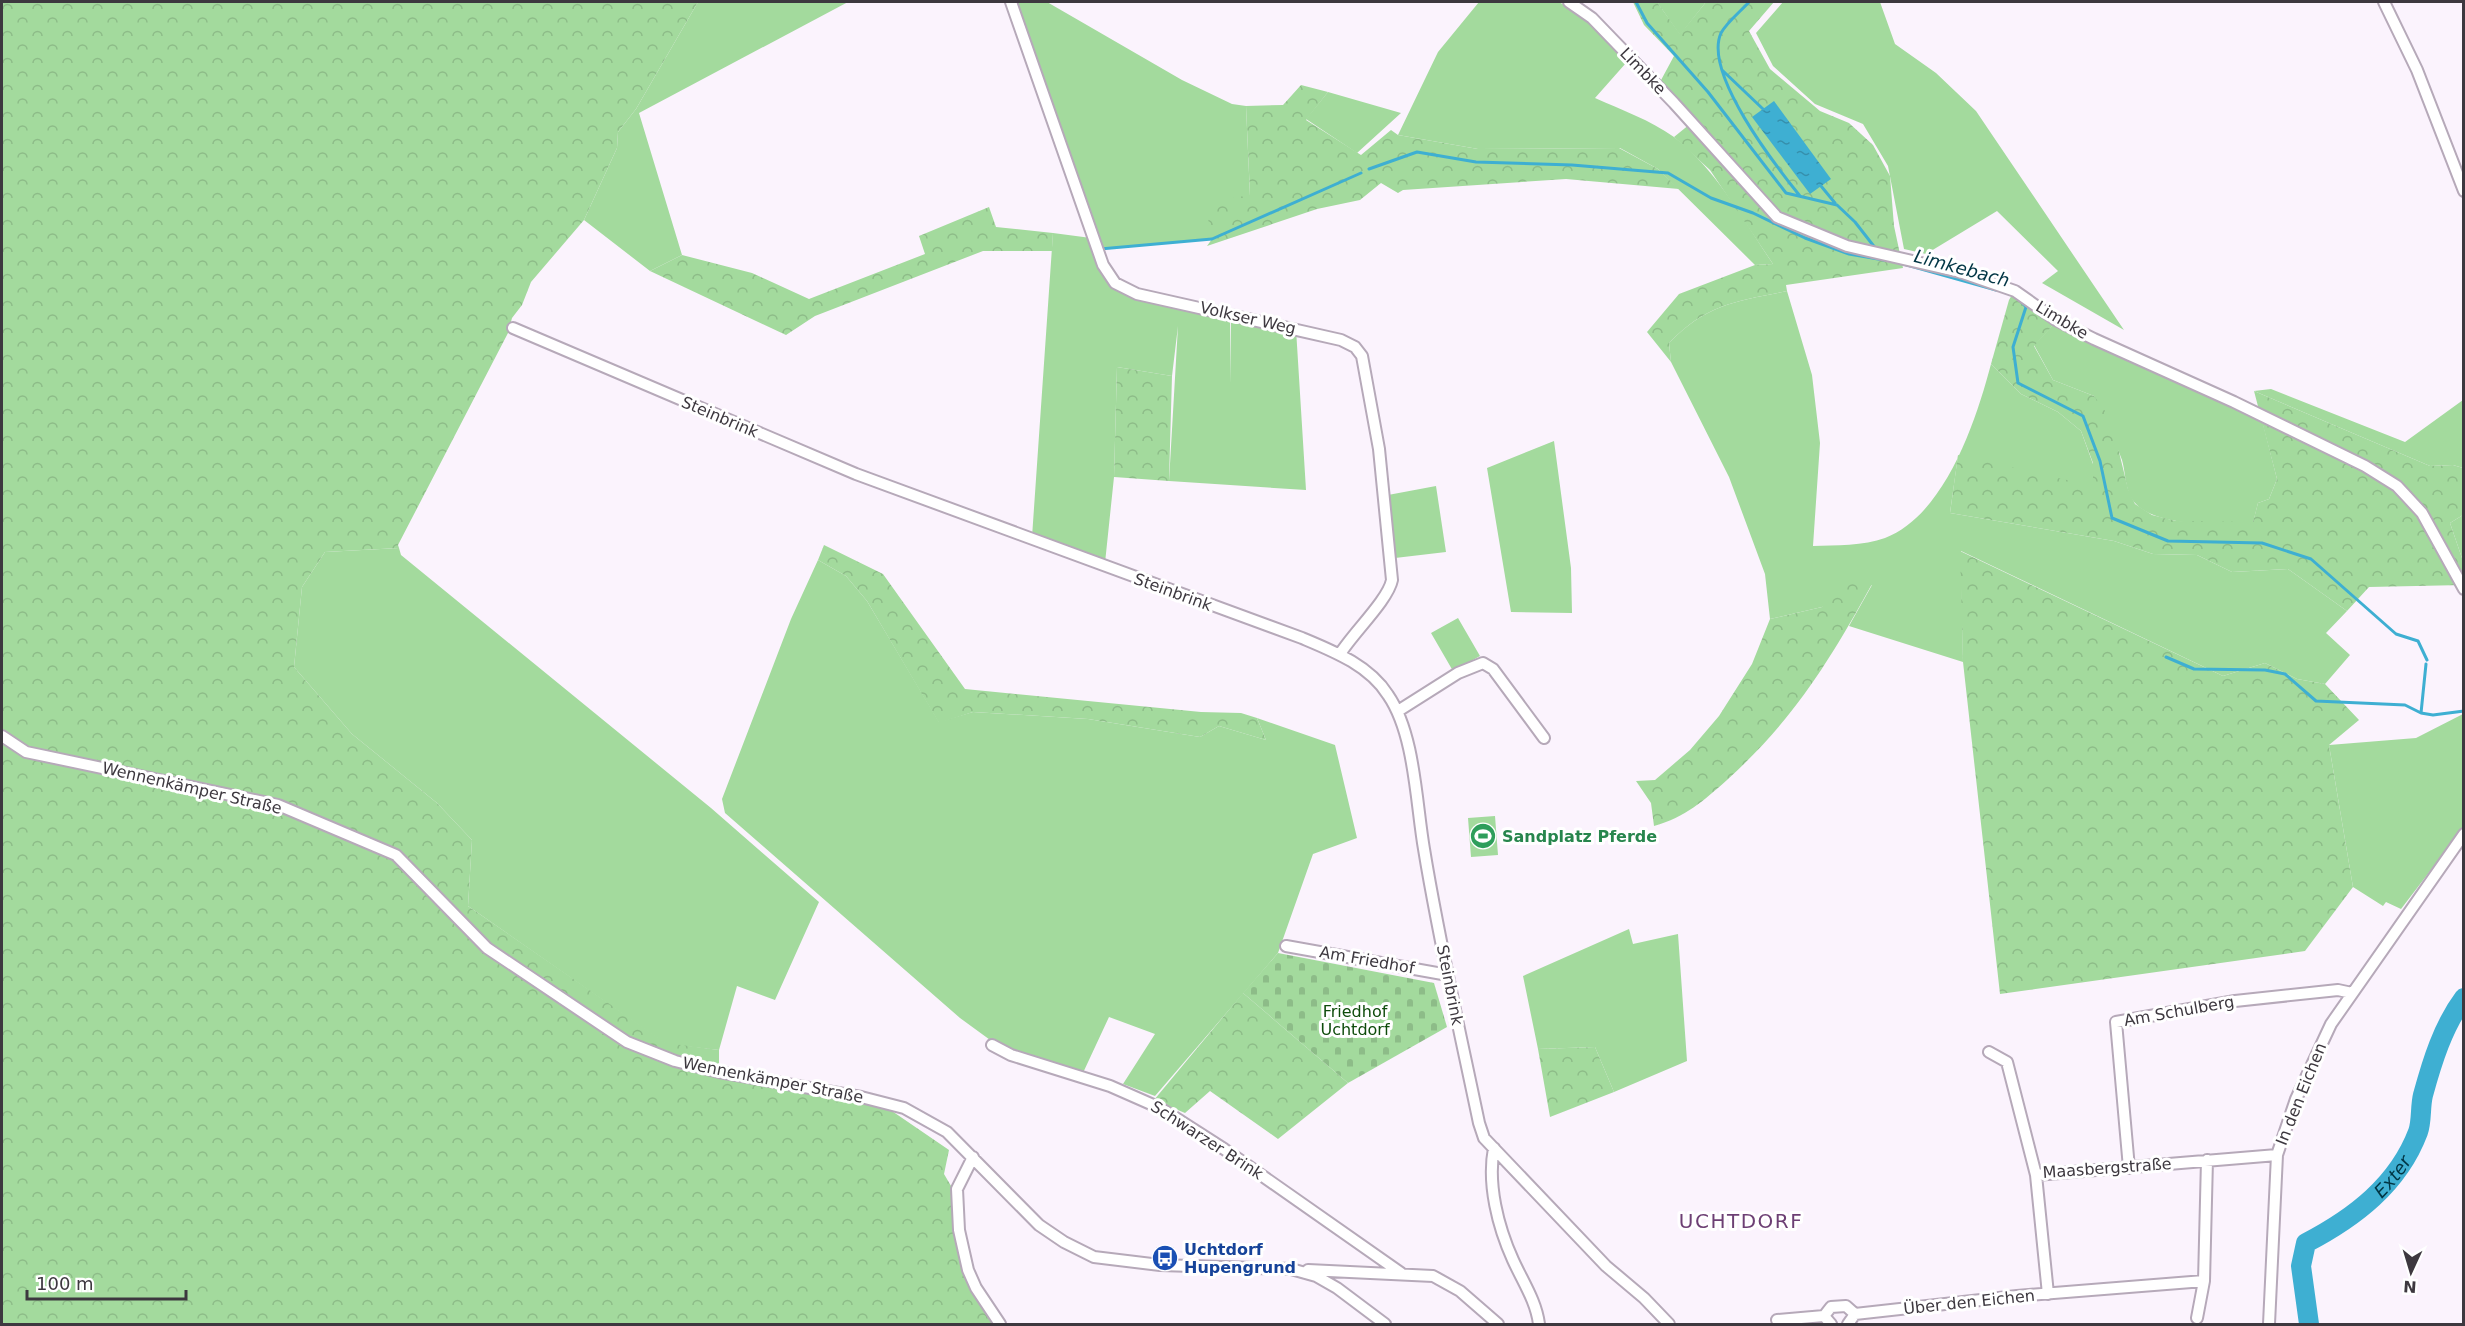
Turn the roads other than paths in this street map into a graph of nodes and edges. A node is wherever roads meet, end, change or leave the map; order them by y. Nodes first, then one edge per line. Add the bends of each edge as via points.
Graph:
1 (1011, 2) edge
2 (1569, 2) edge
3 (2384, 2) edge
4 (2463, 191) edge
5 (513, 328) dead end
6 (2463, 590) edge
7 (1340, 654) junction
8 (1398, 711) junction
9 (2, 736) edge
10 (1544, 738) dead end
11 (2463, 834) edge
12 (1286, 946) dead end
13 (1448, 975) junction
14 (2352, 993) junction
15 (992, 1045) dead end
16 (1989, 1053) dead end
17 (1494, 1148) junction
18 (2277, 1155) junction
19 (973, 1157) junction
20 (2207, 1160) junction
21 (2129, 1168) junction
22 (2036, 1176) junction
23 (1292, 1269) junction
24 (1401, 1273) junction
25 (2204, 1281) junction
26 (2048, 1294) junction
27 (1855, 1314) junction
28 (2197, 1318) dead end
29 (1777, 1320) dead end
30 (1828, 1320) edge
31 (1000, 1324) edge
32 (1385, 1324) edge
33 (1498, 1324) edge
34 (1539, 1324) edge
35 (1669, 1324) edge
36 (1848, 1324) edge
37 (2269, 1324) edge

1 - 7 street, Volkser Weg via 1103,265 1115,283 1137,294 1341,340 1362,356 1379,449 1392,580 1389,591
2 - 6 street, Limbke via 1592,18 1778,217 1847,246 1924,262 2006,287 2094,339 2355,461 2405,493 2422,513
3 - 4 street via 2417,70
5 - 7 street, Steinbrink via 856,474
7 - 8 street, Steinbrink via 1374,679
8 - 10 street via 1458,673 1483,663 1493,669
8 - 13 street, Steinbrink
9 - 19 street, Wennenkämper Straße via 26,752 278,805 396,855 487,948 627,1042 675,1061 719,1072 893,1104 947,1132
11 - 14 street, In den Eichen
12 - 13 street, Am Friedhof
13 - 17 street, Steinbrink via 1479,1123 1484,1138
14 - 18 street, In den Eichen via 2310,1063
14 - 21 street, Am Schulberg via 2338,990 2235,1001 2116,1022
15 - 24 street, Schwarzer Brink via 1161,1108
16 - 22 street, Maasbergstraße via 2007,1062
17 - 34 street via 1490,1171 1503,1233
17 - 35 street, Steinbrink via 1606,1266
18 - 20 street, Maasbergstraße
18 - 37 street, In den Eichen
19 - 23 street, Wennenkämper Straße via 1039,1225 1094,1257 1160,1265
19 - 31 street via 957,1189 960,1230 968,1270
20 - 21 street, Maasbergstraße
20 - 25 street
21 - 22 street, Maasbergstraße
22 - 26 street, Über den Eichen
23 - 24 street, Schwarzer Brink
23 - 32 street, Wennenkämper Straße via 1337,1288
24 - 33 street, Schwarzer Brink via 1433,1276 1460,1291
25 - 26 street, Über den Eichen
25 - 28 street
26 - 27 street, Über den Eichen
27 - 30 street, Über den Eichen via 1846,1306 1831,1307
27 - 36 street
29 - 30 street, Über den Eichen

